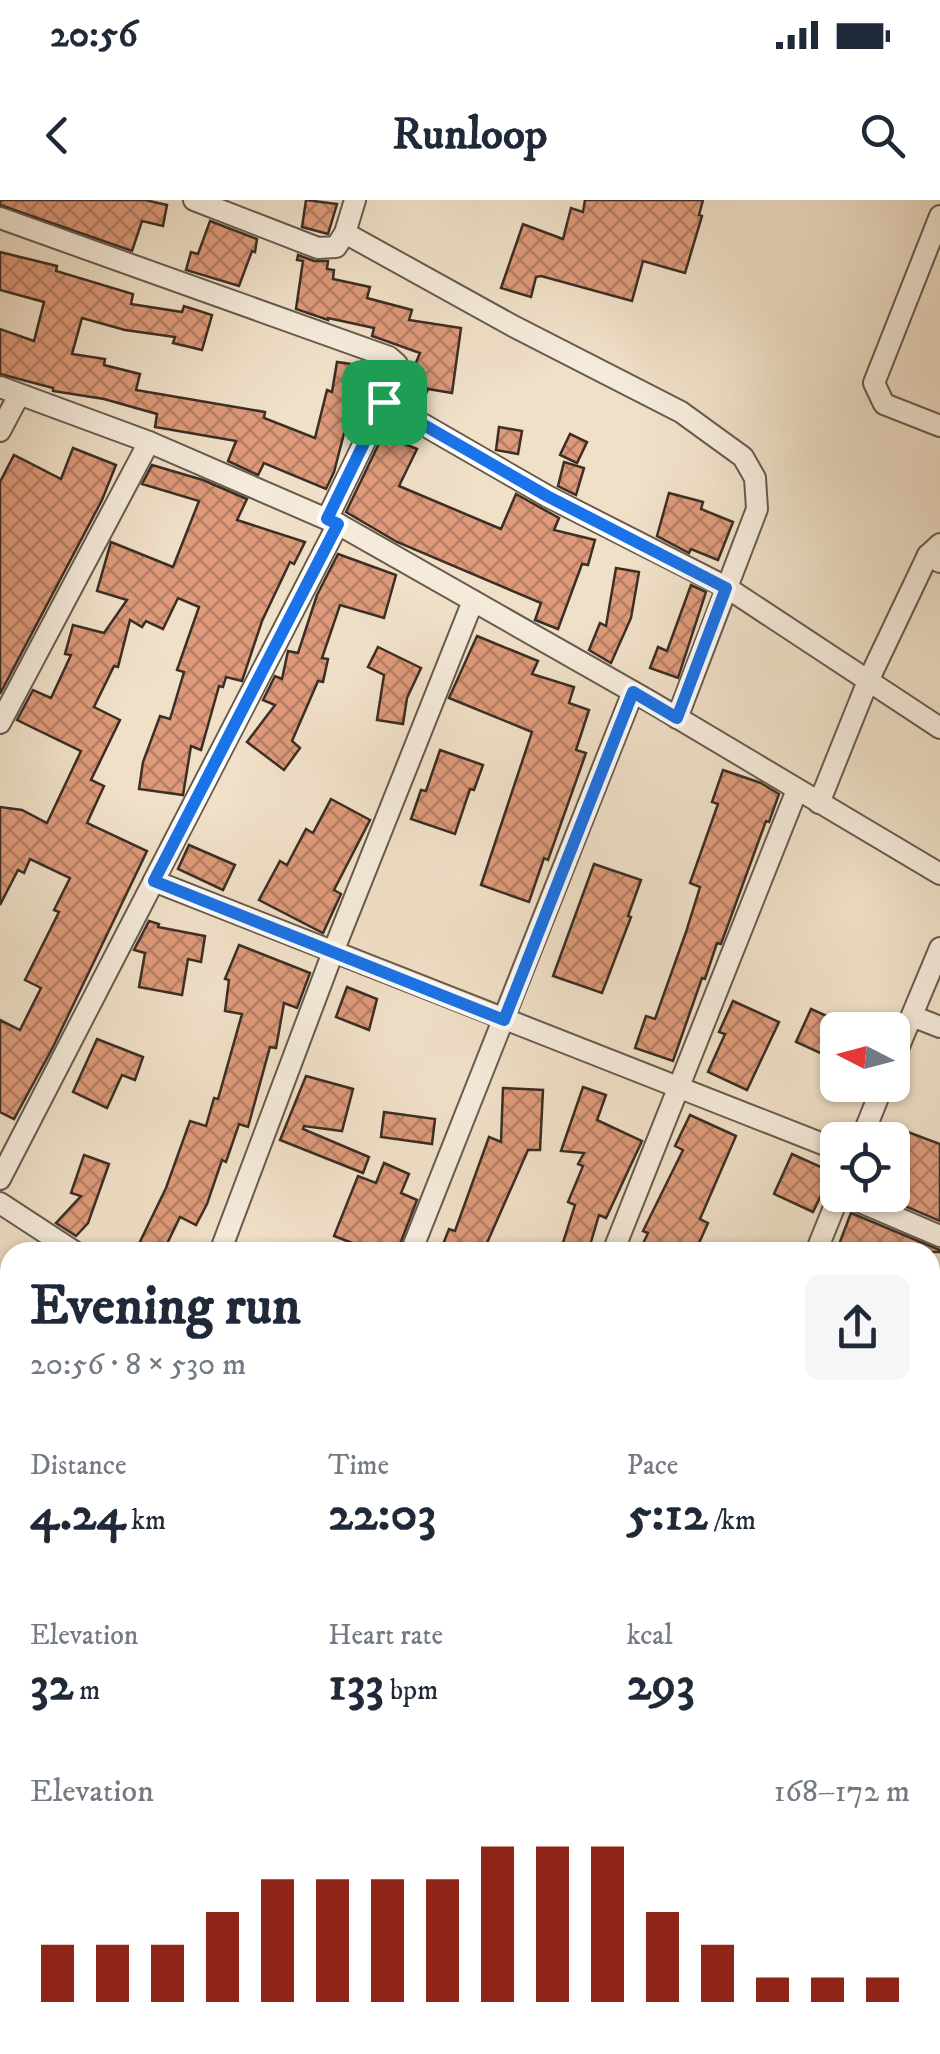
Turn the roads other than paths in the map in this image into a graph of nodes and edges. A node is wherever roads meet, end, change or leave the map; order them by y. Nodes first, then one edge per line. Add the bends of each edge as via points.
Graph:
1 (194, 200) edge
2 (355, 200) edge
3 (940, 216) edge
4 (0, 218) edge
5 (345, 232) junction
6 (9, 391) edge
7 (384, 402) junction
8 (940, 426) edge
9 (0, 431) edge
10 (149, 442) junction
11 (333, 521) junction
12 (936, 554) edge
13 (726, 588) junction
14 (473, 601) junction
15 (868, 681) junction
16 (633, 692) junction
17 (677, 718) junction
18 (0, 723) edge
19 (940, 728) edge
20 (797, 790) junction
21 (819, 803) junction
22 (940, 874) edge
23 (154, 881) junction
24 (940, 948) edge
25 (334, 952) junction
26 (912, 1016) junction
27 (504, 1020) junction
28 (910, 1021) edge
29 (940, 1027) edge
30 (678, 1088) junction
31 (820, 1143) edge
32 (0, 1180) edge
33 (0, 1203) edge
34 (834, 1212) edge
35 (883, 1212) edge
36 (940, 1236) edge
37 (59, 1242) edge
38 (224, 1242) edge
39 (415, 1242) edge
40 (616, 1242) edge
41 (821, 1242) edge

1 - 5 street via 318,248 336,247
2 - 5 street
3 - 8 street via 874,383 884,404
4 - 7 street via 389,357 398,372
5 - 13 street via 680,412 742,456 754,478 758,509
6 - 9 street
6 - 10 street
7 - 11 street
7 - 13 street
10 - 11 street
10 - 18 street
11 - 14 street
11 - 23 street
12 - 15 street
13 - 15 street
13 - 17 street
14 - 16 street
14 - 25 street
15 - 19 street
15 - 21 street
16 - 17 street
16 - 27 street
17 - 20 street
20 - 21 street
20 - 30 street
21 - 22 street
23 - 25 street
23 - 32 street
24 - 26 street
25 - 27 street
25 - 38 street
26 - 28 street
26 - 29 street
27 - 30 street
27 - 39 street
30 - 31 street
30 - 40 street
33 - 37 street
34 - 41 street
35 - 36 street

